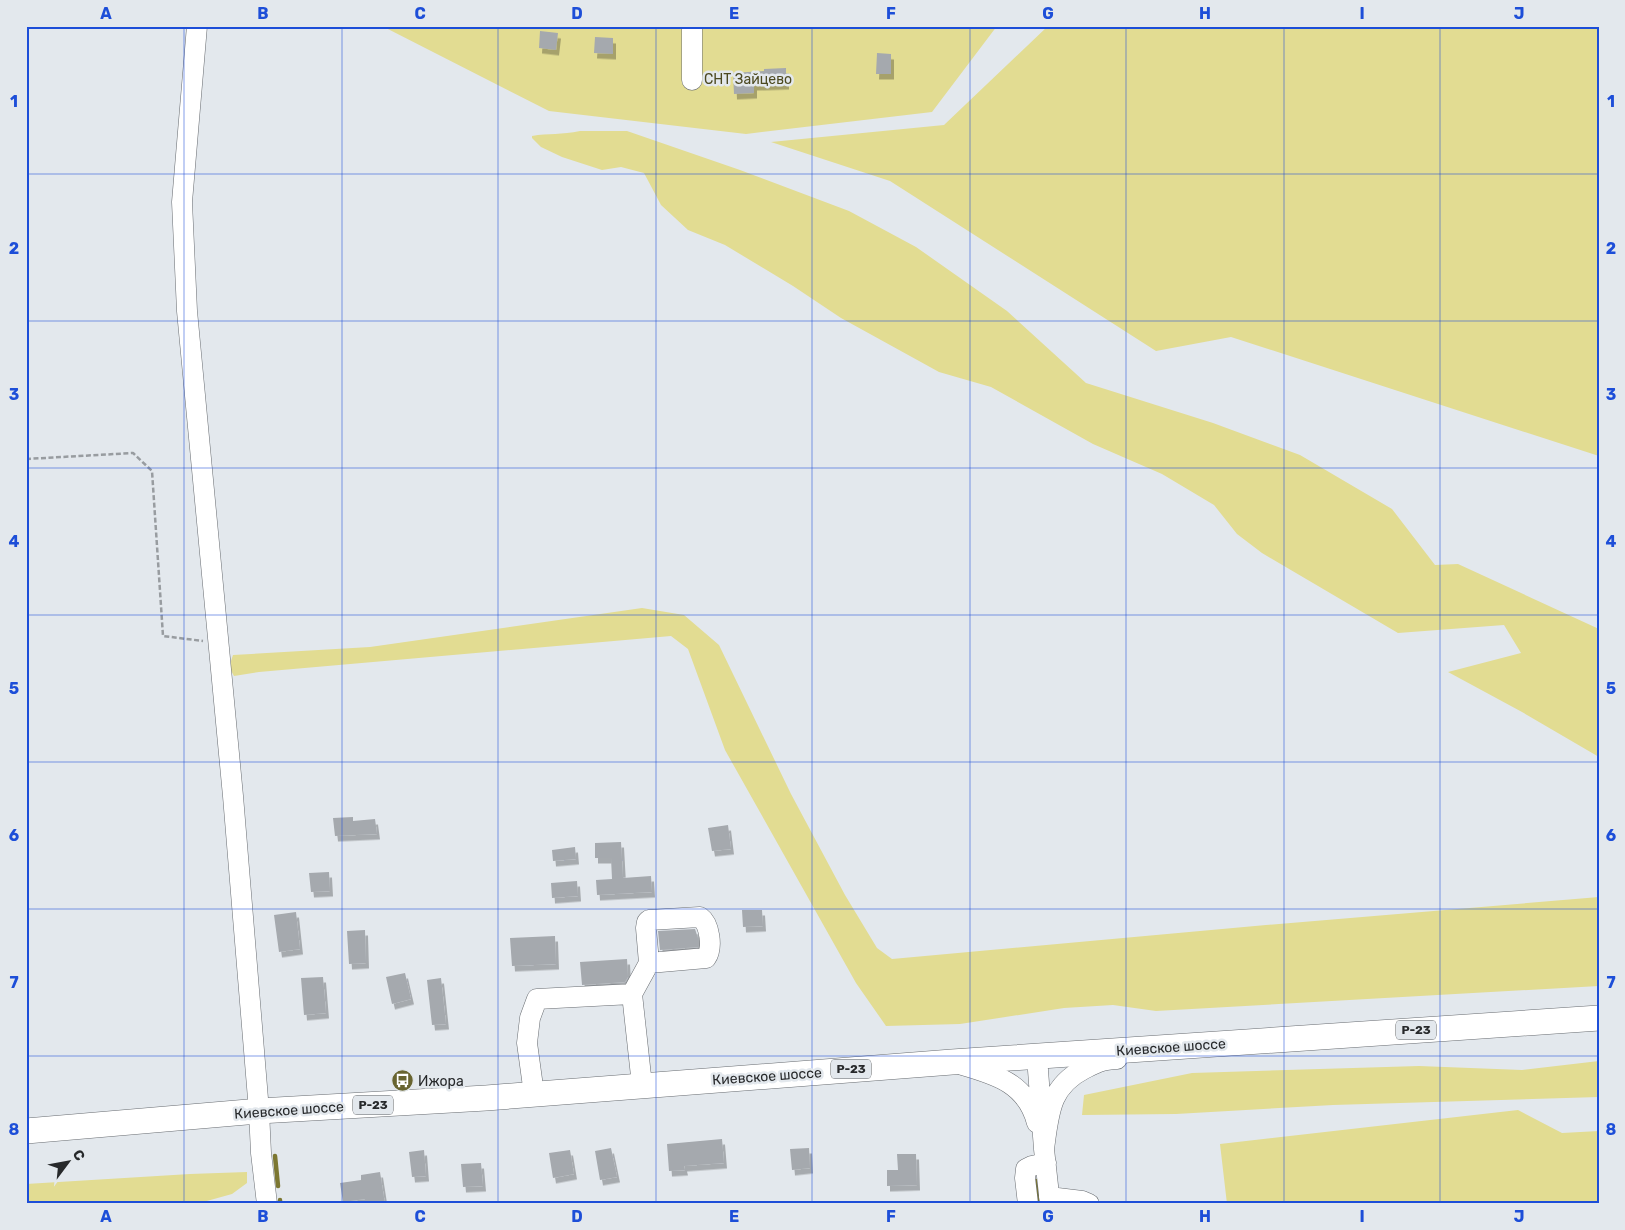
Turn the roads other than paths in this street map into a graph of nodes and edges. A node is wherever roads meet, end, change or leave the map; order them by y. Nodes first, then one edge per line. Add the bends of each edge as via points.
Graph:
1 (197, 26) edge
2 (692, 26) edge
3 (692, 80) dead end
4 (650, 963) dead end
5 (632, 994) junction
6 (1599, 1018) edge
7 (1232, 1043) junction
8 (1037, 1057) junction
9 (952, 1062) junction
10 (642, 1085) junction
11 (534, 1094) junction
12 (259, 1111) junction
13 (26, 1130) edge
14 (1045, 1156) junction
15 (1050, 1200) edge
16 (266, 1204) edge
17 (1028, 1204) edge
18 (1089, 1204) edge

1 - 12 street via 182,202 187,311
2 - 3 street
4 - 5 street
5 - 10 street
5 - 11 street via 537,999 530,1018 527,1043
6 - 7 main road, Киевское шоссе / Р-23
7 - 8 main road, Киевское шоссе / Р-23
7 - 14 street via 1185,1055 1102,1060 1072,1076 1058,1090 1050,1108
8 - 9 main road, Киевское шоссе / Р-23
8 - 14 street
9 - 10 main road, Киевское шоссе / Р-23
9 - 14 street via 985,1072 1017,1088 1028,1100 1035,1116
10 - 11 main road, Киевское шоссе / Р-23
11 - 12 main road, Киевское шоссе / Р-23
12 - 13 main road, Киевское шоссе / Р-23
12 - 16 street
14 - 15 street
14 - 17 street via 1026,1169
15 - 18 street

